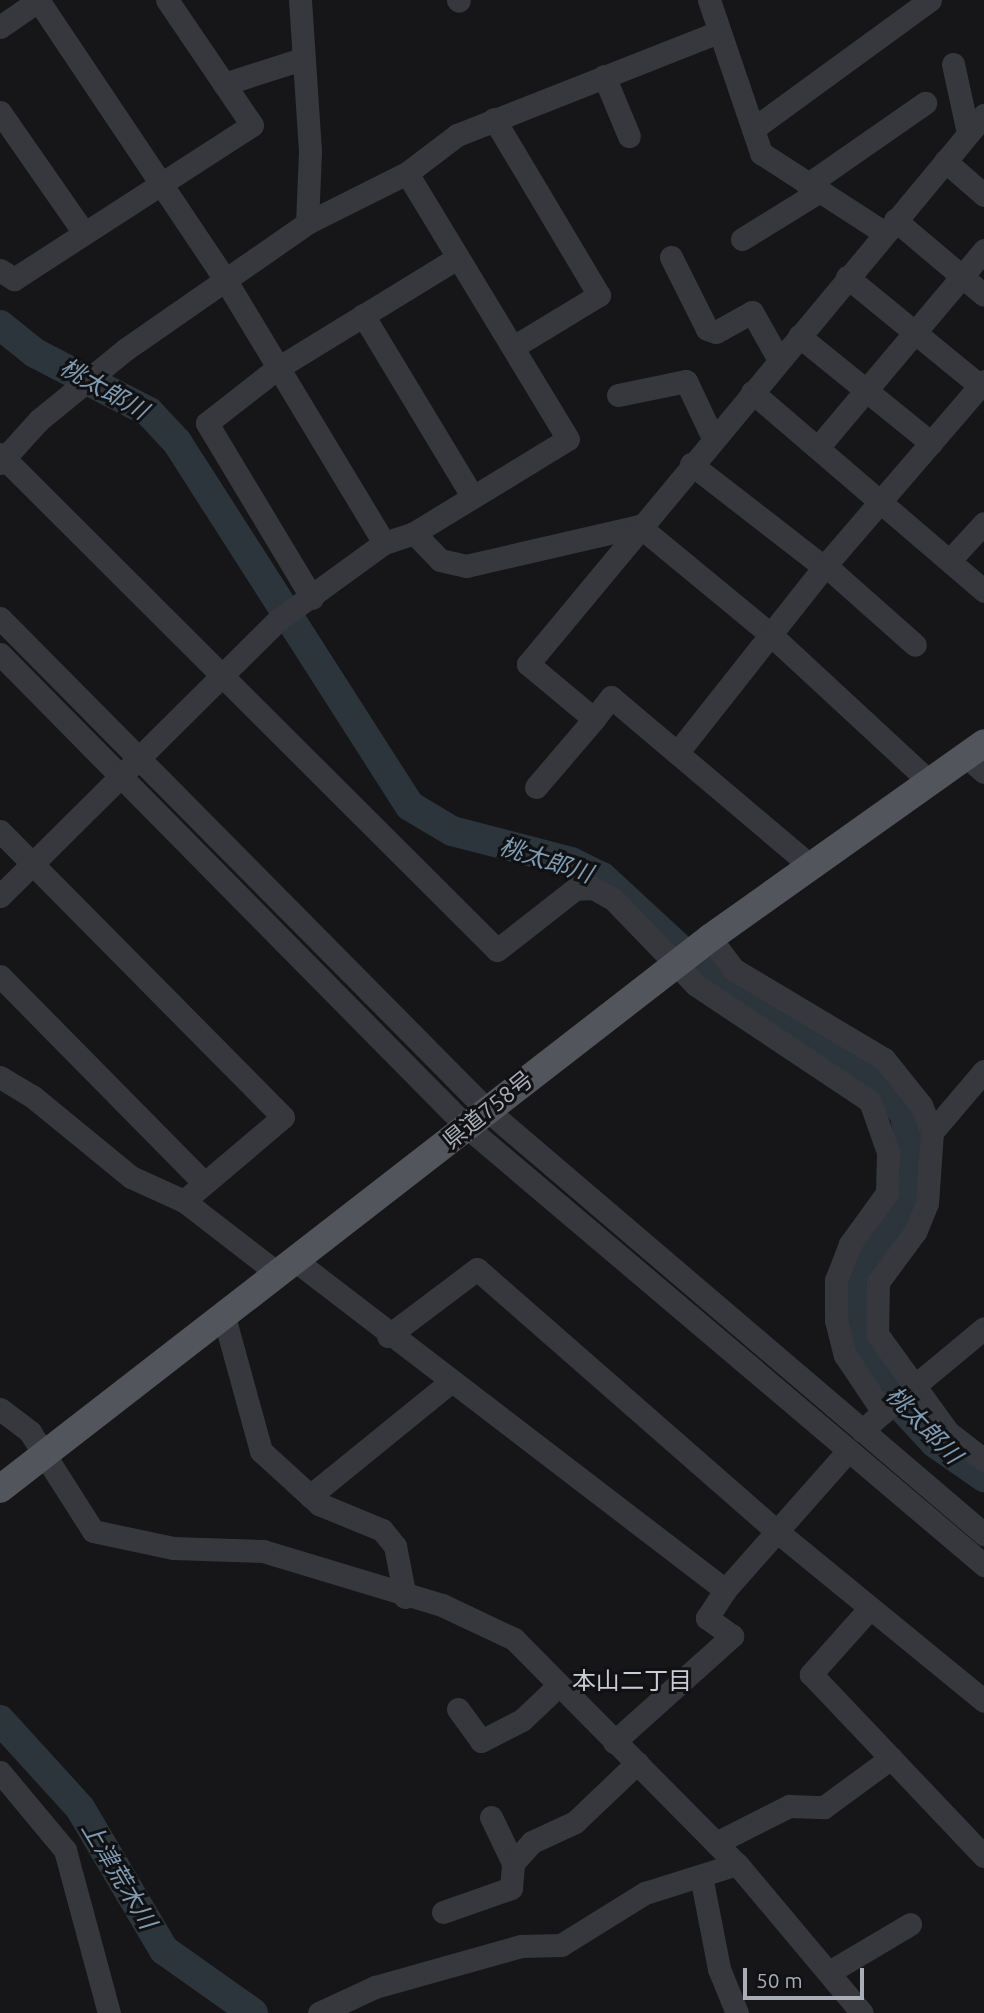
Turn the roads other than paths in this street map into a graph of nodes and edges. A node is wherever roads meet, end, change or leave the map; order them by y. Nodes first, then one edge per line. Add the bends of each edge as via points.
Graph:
1 (38, 0) edge
2 (167, 0) edge
3 (300, 0) edge
4 (709, 0) edge
5 (930, 0) edge
6 (0, 27) edge
7 (719, 32) junction
8 (302, 59) junction
9 (953, 64) dead end
10 (604, 76) junction
11 (224, 84) junction
12 (925, 103) dead end
13 (0, 112) edge
14 (984, 115) edge
15 (494, 119) junction
16 (753, 129) junction
17 (968, 133) junction
18 (629, 136) dead end
19 (945, 161) junction
20 (407, 173) junction
21 (162, 185) junction
22 (813, 189) junction
23 (984, 195) edge
24 (307, 223) junction
25 (889, 226) junction
26 (84, 233) junction
27 (742, 239) dead end
28 (984, 250) edge
29 (671, 257) dead end
30 (457, 258) junction
31 (0, 270) edge
32 (223, 276) junction
33 (847, 277) junction
34 (962, 277) junction
35 (984, 295) edge
36 (363, 315) junction
37 (915, 332) junction
38 (799, 336) junction
39 (513, 347) junction
40 (779, 360) junction
41 (276, 369) junction
42 (982, 384) edge
43 (868, 390) junction
44 (752, 391) junction
45 (618, 395) dead end
46 (713, 438) junction
47 (931, 443) junction
48 (820, 445) junction
49 (1, 459) edge
50 (691, 464) junction
51 (471, 494) junction
52 (883, 499) junction
53 (984, 523) edge
54 (639, 526) junction
55 (414, 533) junction
56 (384, 543) junction
57 (950, 560) junction
58 (825, 566) junction
59 (984, 591) edge
60 (312, 598) junction
61 (0, 618) edge
62 (770, 634) junction
63 (915, 645) dead end
64 (0, 654) edge
65 (225, 677) junction
66 (594, 719) junction
67 (677, 753) junction
68 (978, 757) edge
69 (128, 768) junction
70 (929, 781) junction
71 (536, 788) dead end
72 (0, 831) edge
73 (34, 865) junction
74 (812, 867) junction
75 (0, 895) edge
76 (709, 938) junction
77 (675, 964) junction
78 (0, 976) edge
79 (984, 1071) edge
80 (0, 1077) edge
81 (477, 1118) junction
82 (932, 1132) junction
83 (201, 1180) junction
84 (184, 1200) junction
85 (287, 1267) junction
86 (223, 1313) junction
87 (984, 1328) edge
88 (388, 1336) junction
89 (449, 1383) junction
90 (914, 1389) junction
91 (0, 1409) edge
92 (883, 1412) junction
93 (862, 1431) junction
94 (847, 1452) junction
95 (46, 1455) junction
96 (984, 1460) edge
97 (0, 1489) edge
98 (310, 1496) junction
99 (779, 1533) junction
100 (984, 1534) edge
101 (984, 1565) edge
102 (725, 1590) junction
103 (405, 1597) junction
104 (870, 1608) junction
105 (559, 1685) junction
106 (984, 1701) edge
107 (458, 1709) dead end
108 (614, 1742) junction
109 (891, 1758) junction
110 (637, 1763) junction
111 (0, 1772) edge
112 (491, 1816) dead end
113 (716, 1843) junction
114 (984, 1856) edge
115 (513, 1863) junction
116 (737, 1864) junction
117 (701, 1875) junction
118 (443, 1912) dead end
119 (910, 1924) dead end
120 (831, 1971) junction
121 (109, 2013) edge
122 (319, 2013) edge
123 (737, 2013) edge
124 (862, 2013) edge

1 - 6 street
1 - 21 street
2 - 11 street
3 - 8 street
4 - 7 street
5 - 16 street
7 - 10 street
7 - 16 street
8 - 11 street
8 - 24 street via 310,152
9 - 17 street
10 - 15 street
10 - 18 street
11 - 21 street via 252,125
12 - 22 street
13 - 26 street
14 - 17 street
15 - 20 street via 457,135
15 - 39 street via 599,295
16 - 22 street via 761,153
17 - 19 street
19 - 23 street
19 - 25 street
20 - 24 street
20 - 30 street
21 - 26 street
21 - 32 street
22 - 25 street
22 - 27 street
24 - 32 street
25 - 33 street
25 - 34 street
26 - 31 street via 14,279
28 - 34 street
29 - 40 street via 707,329 716,332 752,312
30 - 36 street
30 - 39 street
32 - 41 street
32 - 49 street via 39,420
33 - 37 street
33 - 38 street
34 - 35 street
34 - 37 street
36 - 41 street
36 - 51 street
37 - 42 street
37 - 43 street
38 - 40 street
38 - 43 street
39 - 51 street via 568,439
40 - 44 street
41 - 56 street
41 - 60 street via 207,423
42 - 47 street
43 - 47 street
43 - 48 street
44 - 46 street
44 - 48 street
45 - 46 street via 686,381
46 - 50 street
47 - 52 street
48 - 52 street
49 - 65 street
50 - 54 street
50 - 58 street
51 - 55 street
52 - 57 street
52 - 58 street
53 - 57 street
54 - 55 street via 466,566 440,561
54 - 62 street
54 - 66 street via 528,664
55 - 56 street
56 - 60 street
57 - 59 street
58 - 62 street
58 - 63 street
60 - 65 street via 278,620
61 - 69 street
62 - 67 street
62 - 70 street
64 - 69 street
65 - 69 street
65 - 77 street via 497,950 575,889 593,888 613,899
66 - 67 street via 611,697
66 - 71 street
67 - 74 street
68 - 70 main road, 県道758号
69 - 73 street
69 - 81 street
70 - 74 main road, 県道758号
72 - 73 street
73 - 75 street
73 - 83 street via 283,1117
74 - 76 main road, 県道758号
76 - 77 main road, 県道758号
76 - 82 street via 733,968 884,1059 921,1105
77 - 81 main road, 県道758号
77 - 92 street via 788,1048 856,1085 882,1119 887,1193 850,1244 836,1280 836,1320 845,1355
78 - 83 street
79 - 82 street
80 - 84 street via 32,1096 131,1177
81 - 85 main road, 県道758号
81 - 93 street
81 - 94 street
82 - 90 street via 927,1202 915,1233 878,1282 875,1310 877,1334
83 - 84 street
84 - 85 street
85 - 86 main road, 県道758号
85 - 88 street
86 - 95 main road, 県道758号
86 - 98 street via 261,1451
87 - 90 street
88 - 89 street
88 - 99 street via 477,1269
89 - 98 street
89 - 102 street
90 - 92 street
90 - 96 street via 964,1449
91 - 95 street
92 - 93 street
93 - 100 street
94 - 99 street
94 - 101 street
95 - 97 main road, 県道758号
95 - 103 street via 93,1531 116,1540 263,1551
98 - 103 street via 382,1530 395,1546
99 - 102 street
99 - 104 street
102 - 108 street via 708,1618 732,1636
103 - 105 street via 442,1605 514,1639
104 - 106 street
104 - 109 street via 811,1674
105 - 107 street via 522,1720 481,1741
105 - 108 street
108 - 110 street
109 - 113 street via 824,1807 789,1806
109 - 114 street
110 - 113 street
110 - 115 street via 575,1822 533,1842
111 - 121 street via 65,1850
112 - 115 street
113 - 116 street
115 - 118 street via 511,1888
116 - 117 street
116 - 120 street
117 - 122 street via 645,1894 561,1945 521,1946 375,1987
117 - 123 street via 719,1969
119 - 120 street
120 - 124 street

